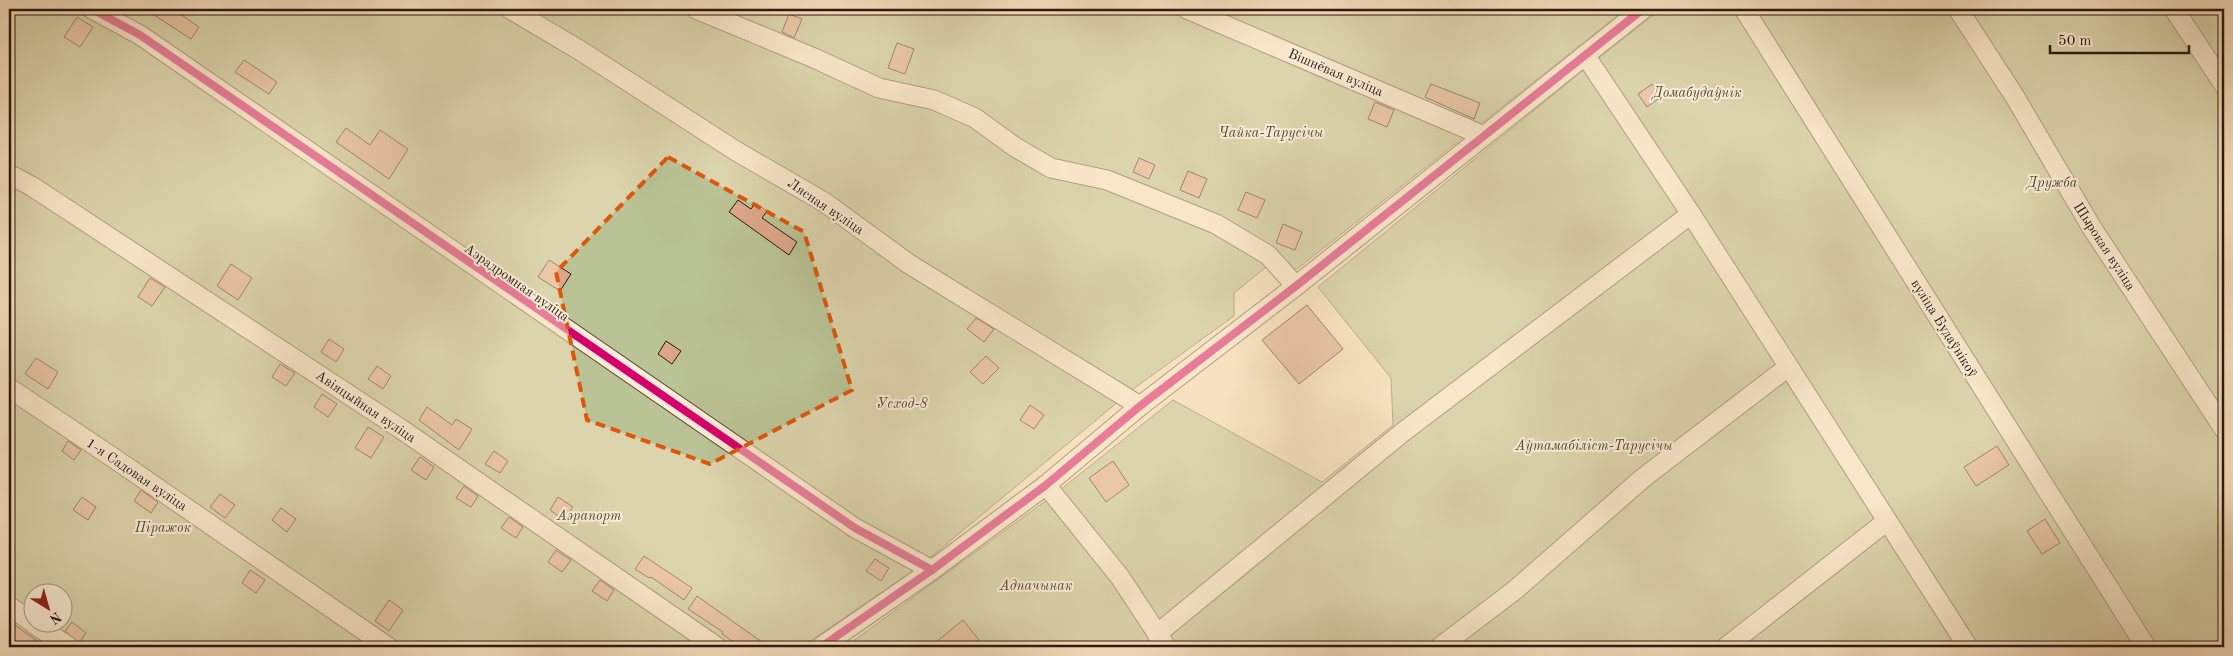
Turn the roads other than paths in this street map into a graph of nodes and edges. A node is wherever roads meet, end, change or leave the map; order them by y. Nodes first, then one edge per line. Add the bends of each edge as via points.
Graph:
1 (92, 9) edge
2 (510, 9) edge
3 (696, 9) edge
4 (1187, 9) edge
5 (1642, 9) edge
6 (1744, 9) edge
7 (1958, 9) edge
8 (2174, 9) edge
9 (1585, 56) junction
10 (2224, 85) edge
11 (1484, 136) junction
12 (9, 174) edge
13 (1691, 214) junction
14 (1296, 286) junction
15 (1788, 367) junction
16 (9, 388) edge
17 (1140, 406) junction
18 (2224, 429) edge
19 (1046, 485) junction
20 (1887, 521) junction
21 (932, 570) junction
22 (9, 606) edge
23 (22, 615) edge
24 (50, 634) edge
25 (1162, 641) edge
26 (69, 647) edge
27 (388, 647) edge
28 (717, 647) edge
29 (821, 647) edge
30 (1440, 647) edge
31 (1726, 647) edge
32 (1968, 647) edge
33 (2146, 647) edge

1 - 21 street, Аэрадромная вуліца via 140,35 855,528
2 - 17 street, Лясная вуліца via 736,151 824,202 916,268
3 - 14 street via 879,88 934,100 976,118 1051,168 1107,180 1216,224 1268,255
4 - 11 street, Вішнёвая вуліца
5 - 9 street
6 - 33 street, вуліца Будаўнікоў
7 - 18 street, Шырокая вуліца via 2015,97 2092,228
8 - 10 street
9 - 11 street
9 - 13 street
11 - 14 street
12 - 28 street, Авіяцыйная вуліца via 402,429
13 - 15 street
13 - 25 street via 1403,432
14 - 17 street
15 - 20 street
15 - 30 street via 1643,478 1515,590
16 - 27 street, 1-я Садовая вуліца
17 - 19 street
19 - 21 street
19 - 25 street via 1120,577
20 - 31 street
20 - 32 street
21 - 29 street
22 - 23 street
24 - 26 street

